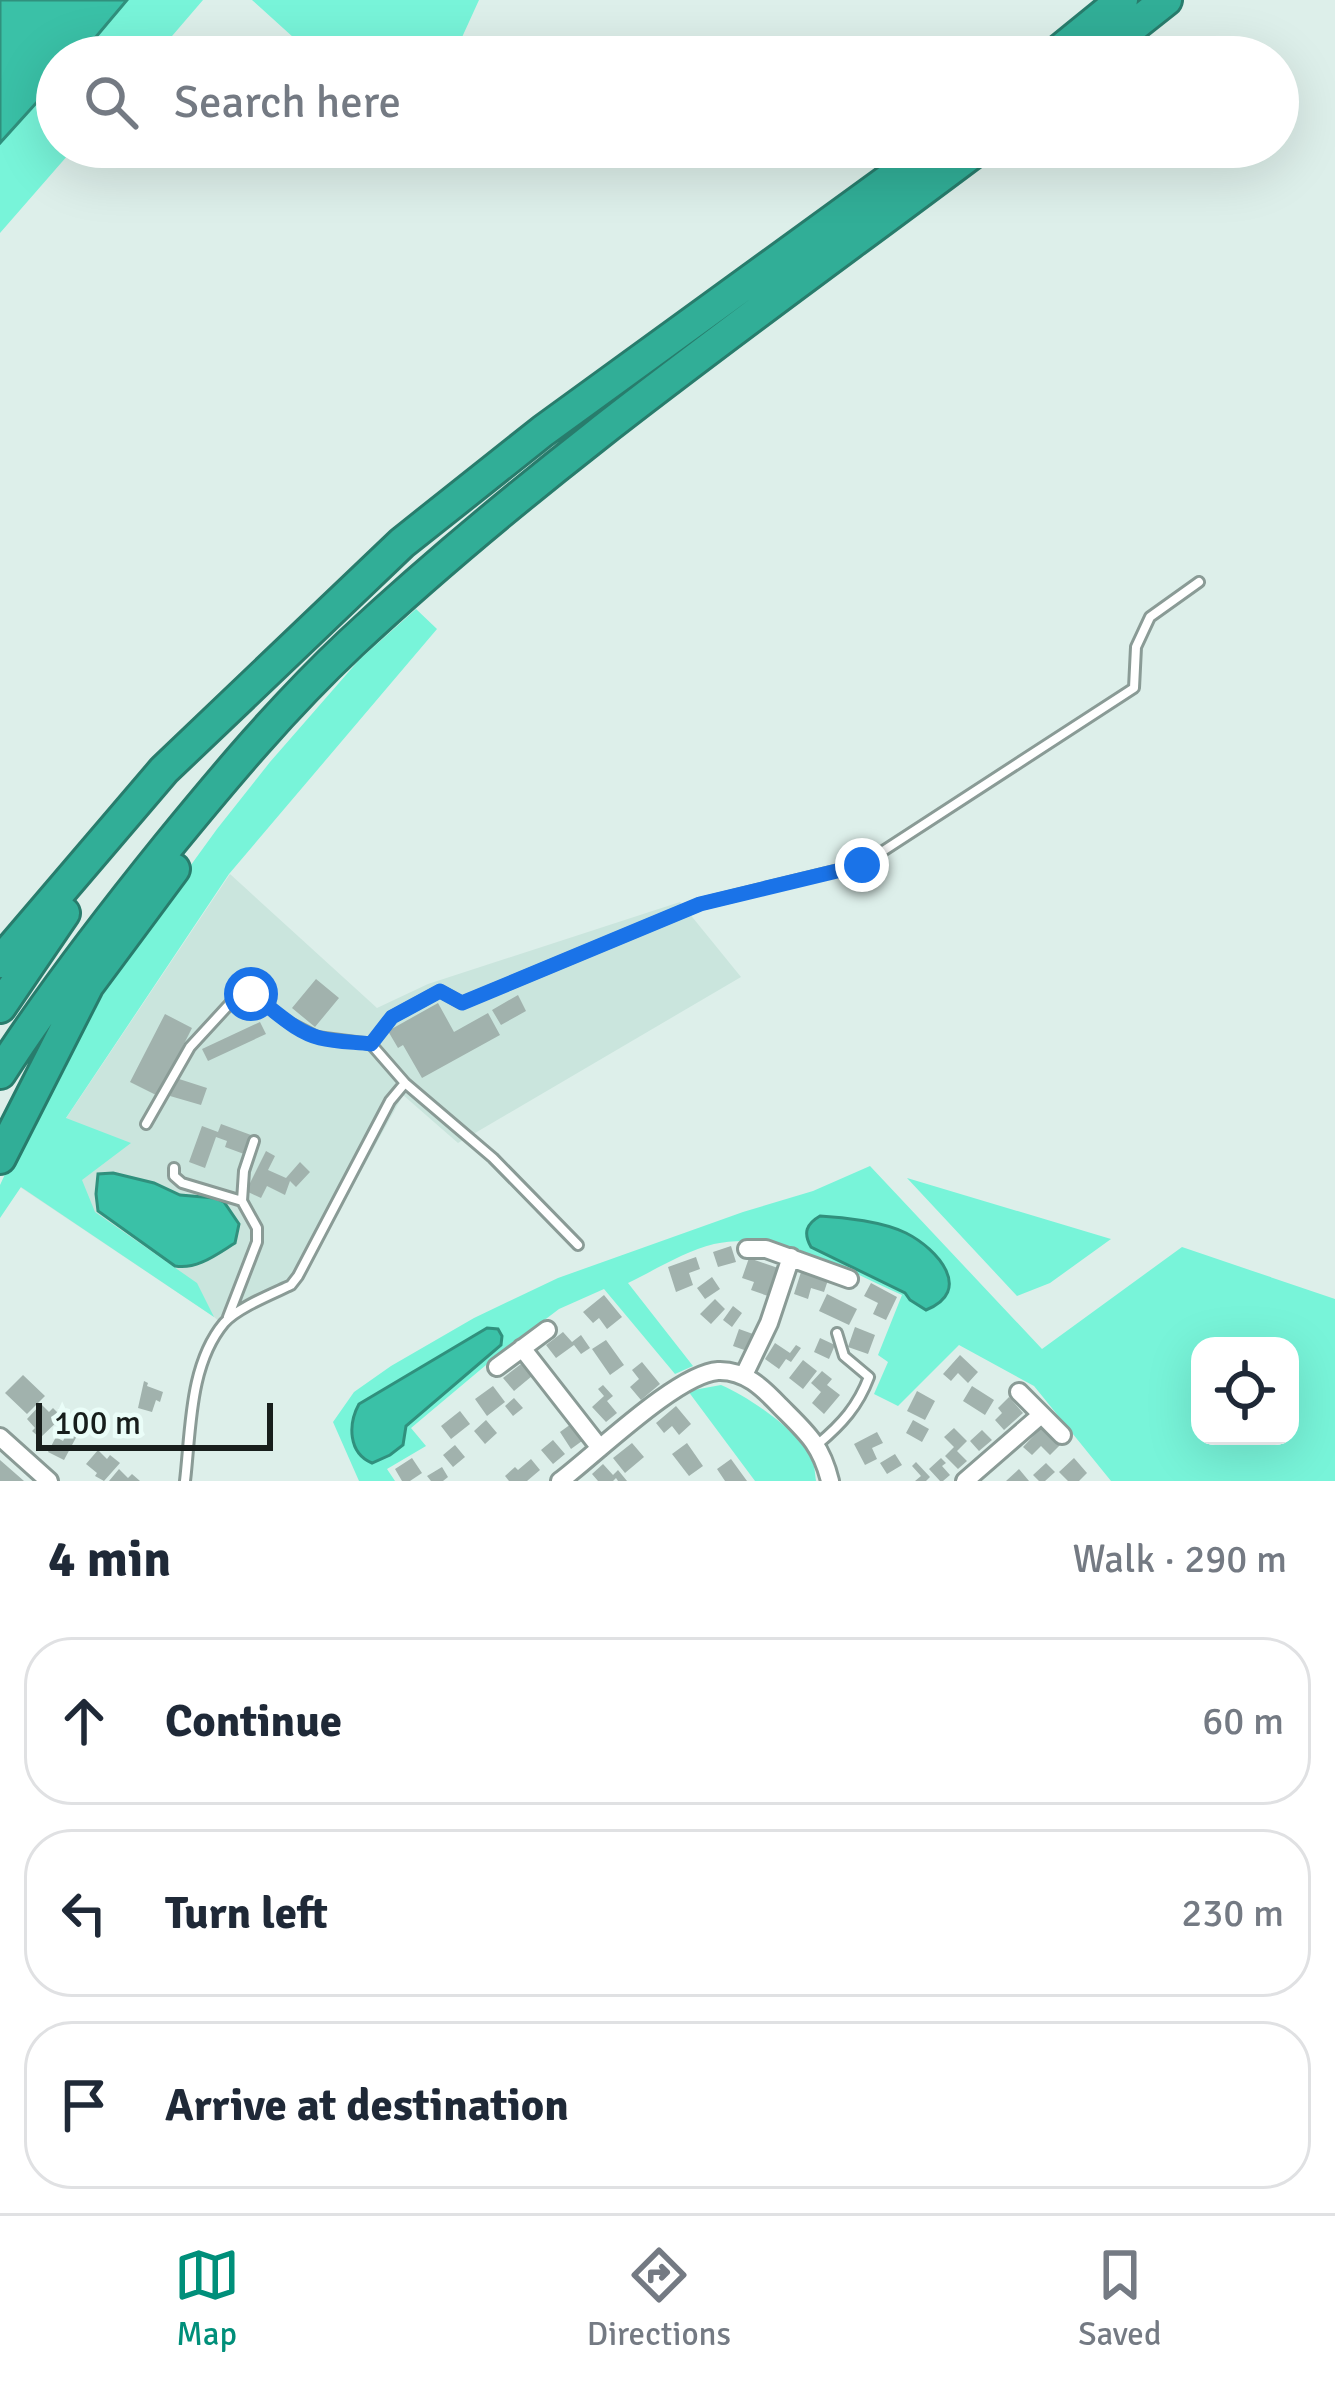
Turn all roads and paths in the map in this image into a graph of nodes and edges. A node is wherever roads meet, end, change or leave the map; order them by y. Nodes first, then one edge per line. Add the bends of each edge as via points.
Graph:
1 (1122, 0) edge
2 (1166, 0) edge
3 (1078, 36) edge
4 (1121, 36) edge
5 (905, 168) edge
6 (952, 168) edge
7 (1199, 582) dead end
8 (235, 701) junction
9 (245, 751) junction
10 (0, 962) edge
11 (0, 1007) edge
12 (371, 1044) junction
13 (0, 1073) edge
14 (405, 1083) junction
15 (146, 1124) dead end
16 (254, 1141) dead end
17 (0, 1158) edge
18 (174, 1168) dead end
19 (242, 1201) junction
20 (578, 1245) dead end
21 (747, 1249) dead end
22 (791, 1257) junction
23 (849, 1279) dead end
24 (228, 1319) junction
25 (547, 1330) dead end
26 (837, 1333) dead end
27 (522, 1348) junction
28 (497, 1367) dead end
29 (744, 1376) junction
30 (1018, 1392) dead end
31 (1041, 1415) junction
32 (1062, 1435) dead end
33 (0, 1437) edge
34 (818, 1444) junction
35 (601, 1448) junction
36 (568, 1479) edge
37 (49, 1481) edge
38 (185, 1481) edge
39 (830, 1481) edge
40 (965, 1481) edge

1 - 3 highway
2 - 4 highway
5 - 8 highway via 542,431 402,543
6 - 9 highway via 462,544
7 - 12 lane via 1150,617 1136,647 1134,688 862,865 700,904 462,1003 440,991 392,1017
8 - 10 highway via 164,770
8 - 11 highway via 60,919
9 - 13 highway
9 - 17 highway via 177,866 88,985
12 - 14 lane
12 - 15 lane via 317,1037 242,994 190,1047
14 - 20 lane
14 - 24 lane via 298,1276
16 - 19 lane
18 - 19 lane via 182,1183
19 - 24 lane via 257,1238
21 - 22 street
22 - 23 street
22 - 29 street
24 - 38 lane via 199,1379
25 - 27 street
26 - 34 lane via 844,1356 869,1377 842,1424
27 - 28 street
27 - 35 street
29 - 34 street
29 - 35 street via 722,1371 689,1379
30 - 31 street
31 - 32 street
31 - 40 street
33 - 37 street
34 - 39 street
35 - 36 street

